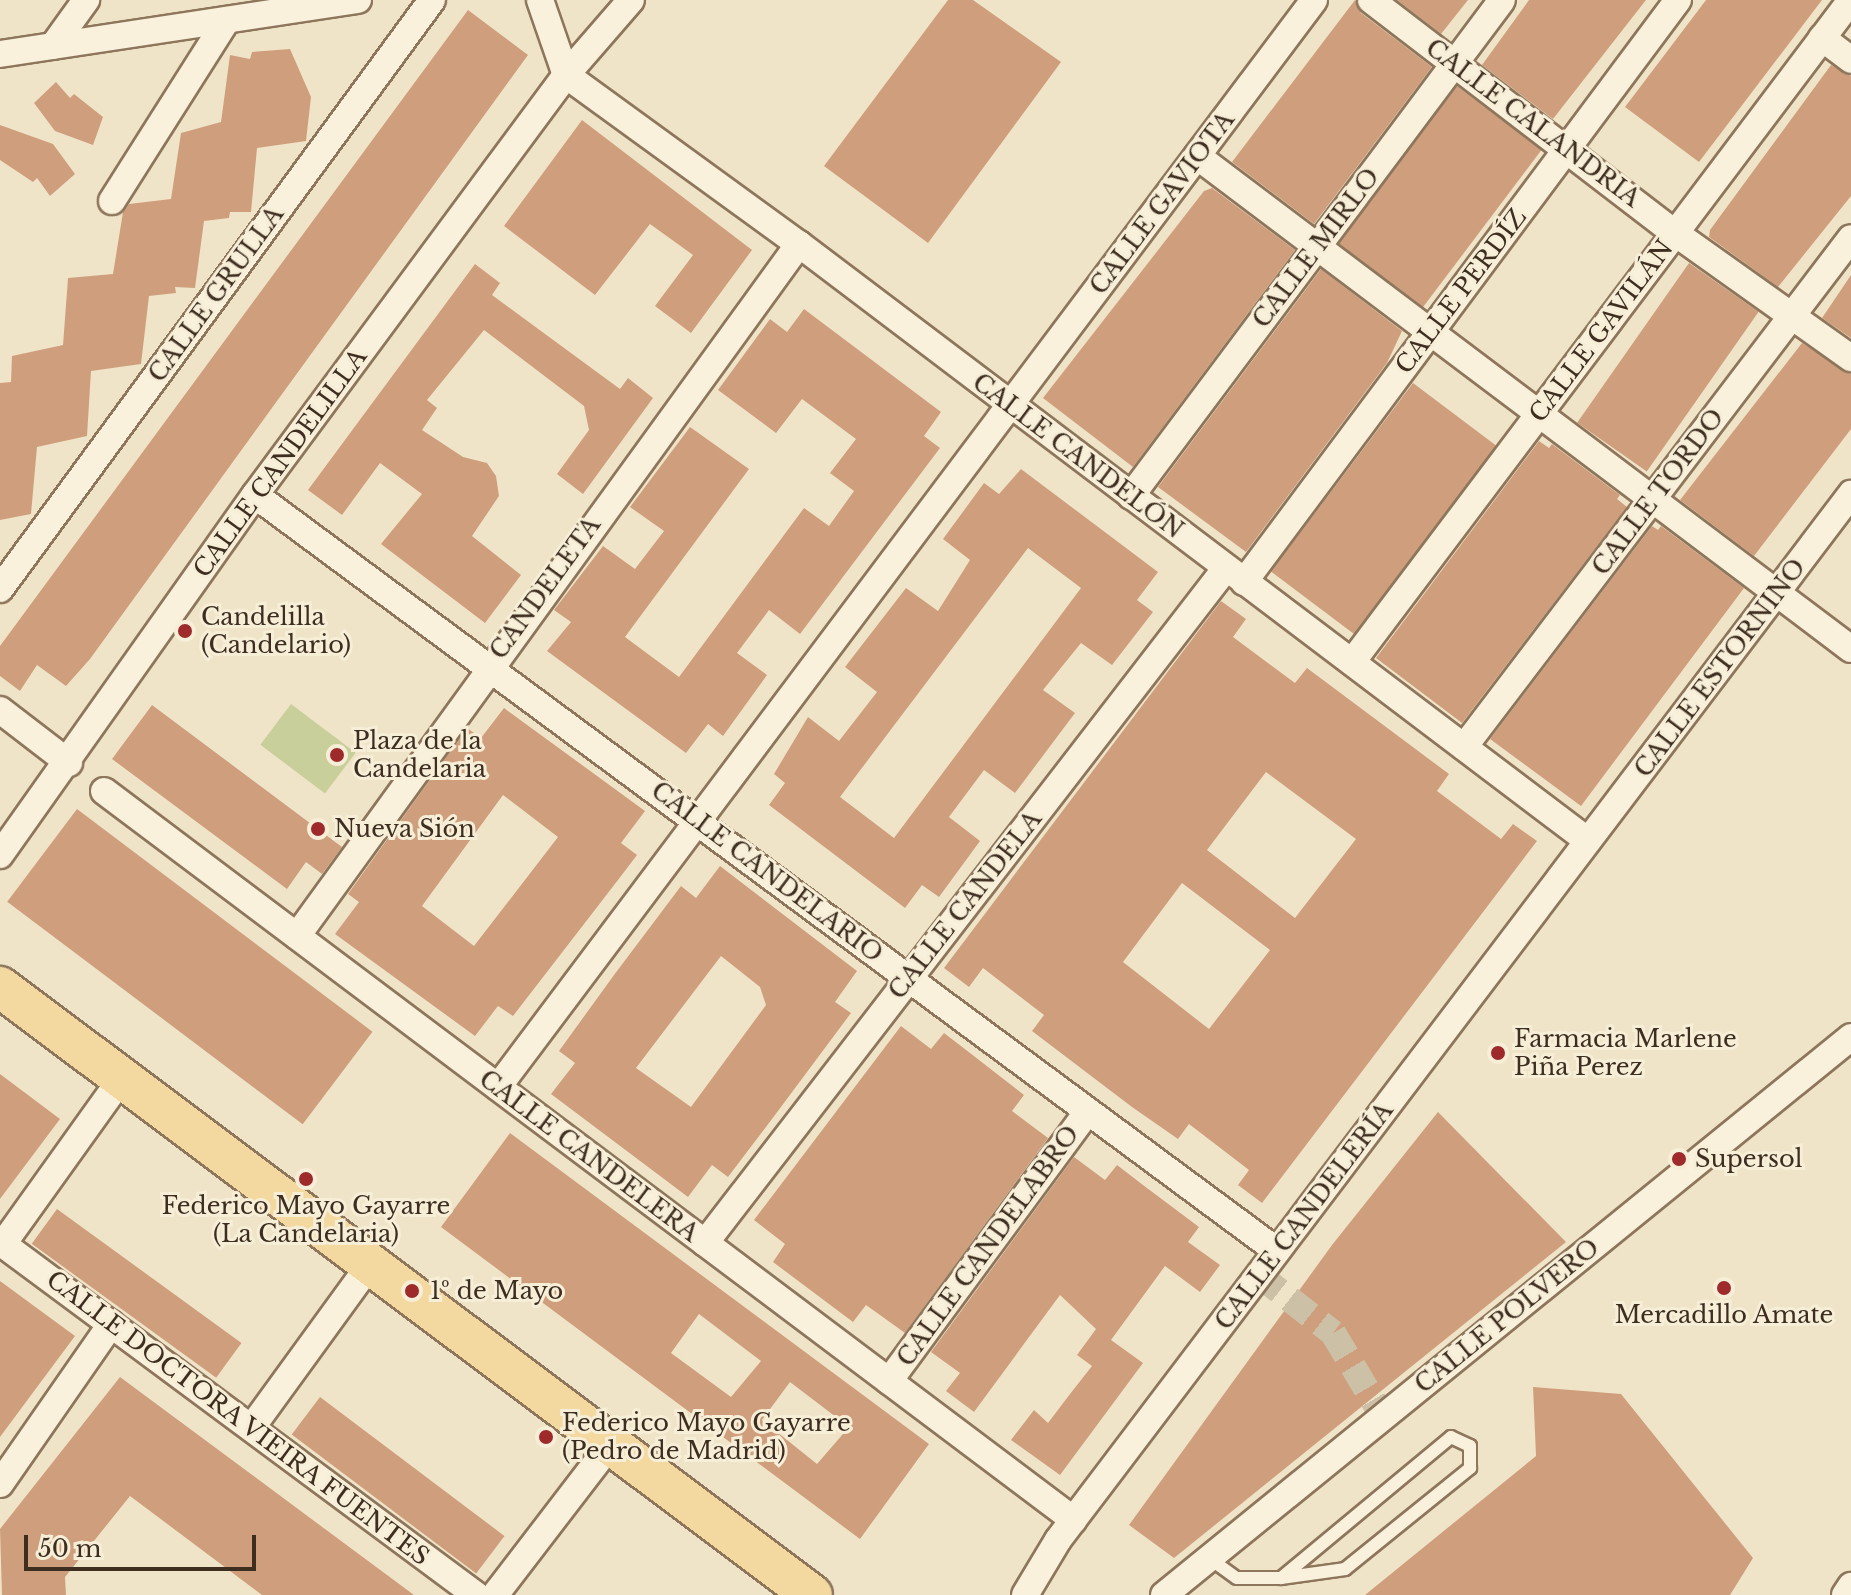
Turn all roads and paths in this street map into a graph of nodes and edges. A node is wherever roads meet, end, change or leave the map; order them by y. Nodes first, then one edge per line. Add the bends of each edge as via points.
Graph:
1 (86, 0) edge
2 (349, 0) edge
3 (432, 0) edge
4 (540, 0) edge
5 (631, 0) edge
6 (1314, 0) edge
7 (1371, 0) edge
8 (1502, 0) edge
9 (1678, 0) edge
10 (1851, 0) edge
11 (227, 20) junction
12 (1822, 38) junction
13 (53, 46) junction
14 (0, 54) edge
15 (1851, 60) edge
16 (1455, 63) junction
17 (566, 75) junction
18 (1568, 147) junction
19 (1197, 156) junction
20 (112, 201) dead end
21 (1675, 233) junction
22 (1851, 238) edge
23 (799, 244) junction
24 (1317, 248) junction
25 (1793, 315) junction
26 (1429, 333) junction
27 (1851, 358) edge
28 (1011, 406) junction
29 (1538, 415) junction
30 (1851, 494) edge
31 (255, 495) junction
32 (1131, 496) junction
33 (1652, 501) junction
34 (1235, 575) junction
35 (0, 589) edge
36 (1775, 595) junction
37 (1851, 649) edge
38 (1352, 662) junction
39 (489, 665) junction
40 (0, 710) edge
41 (1464, 747) junction
42 (69, 763) junction
43 (104, 791) dead end
44 (698, 821) junction
45 (1588, 841) junction
46 (0, 855) edge
47 (297, 936) junction
48 (909, 978) junction
49 (0, 987) edge
50 (1851, 1037) edge
51 (122, 1078) junction
52 (498, 1087) junction
53 (1088, 1111) junction
54 (1, 1243) edge
55 (705, 1243) junction
56 (1277, 1251) junction
57 (371, 1263) junction
58 (111, 1324) junction
59 (889, 1381) junction
60 (252, 1427) junction
61 (611, 1444) junction
62 (1, 1477) edge
63 (1074, 1520) junction
64 (1209, 1558) junction
65 (1281, 1578) junction
66 (1851, 1586) edge
67 (476, 1595) edge
68 (495, 1595) edge
69 (812, 1595) edge
70 (1025, 1595) edge
71 (1164, 1595) edge
72 (1845, 1595) edge

1 - 13 street
2 - 11 street
3 - 35 street, CALLE GRULLA
4 - 17 street
5 - 17 street, CALLE CANDELILLA
6 - 19 street, CALLE GAVIOTA
7 - 16 street, CALLE CALANDRIA
8 - 16 street, CALLE MIRLO
9 - 18 street, CALLE PERDÍZ
10 - 12 street, CALLE GAVILÁN
11 - 13 street
11 - 20 street
12 - 15 street
12 - 21 street, CALLE GAVILÁN
13 - 14 street
16 - 18 street, CALLE CALANDRIA
16 - 24 street, CALLE MIRLO
17 - 23 street, CALLE CANDELÓN
17 - 31 street, CALLE CANDELILLA
18 - 21 street, CALLE CALANDRIA
18 - 26 street, CALLE PERDÍZ
19 - 24 street
19 - 28 street, CALLE GAVIOTA
21 - 25 street, CALLE CALANDRIA
21 - 29 street, CALLE GAVILÁN
22 - 25 street, CALLE TORDO
23 - 28 street, CALLE CANDELÓN
23 - 39 street, CANDELETA
24 - 26 street
24 - 32 street, CALLE MIRLO
25 - 27 street, CALLE CALANDRIA
25 - 33 street, CALLE TORDO
26 - 29 street
26 - 34 street, CALLE PERDÍZ
28 - 32 street, CALLE CANDELÓN
28 - 44 street, CALLE GAVIOTA
29 - 33 street
29 - 38 street, CALLE GAVILÁN
30 - 36 street, CALLE ESTORNINO
31 - 39 street, CALLE CANDELARIO
31 - 42 street, CALLE CANDELILLA
32 - 34 street, CALLE CANDELÓN
33 - 36 street
33 - 41 street, CALLE TORDO
34 - 38 street, CALLE CANDELÓN
34 - 48 street, CALLE CANDELA
36 - 37 street
36 - 45 street, CALLE ESTORNINO
38 - 41 street, CALLE CANDELÓN
39 - 44 street, CALLE CANDELARIO
39 - 47 street, CANDELETA
40 - 42 street
41 - 45 street, CALLE CANDELÓN
42 - 46 street, CALLE CANDELILLA
43 - 47 street, CALLE CANDELERA
44 - 48 street, CALLE CANDELARIO
44 - 52 street, CALLE GAVIOTA
45 - 56 street, CALLE CANDELERÍA
47 - 52 street, CALLE CANDELERA
48 - 53 street, CALLE CANDELARIO
48 - 55 street, CALLE CANDELA
49 - 51 main road
50 - 64 street, CALLE POLVERO
51 - 54 street
51 - 57 main road
52 - 55 street, CALLE CANDELERA
53 - 56 street, CALLE CANDELARIO
53 - 59 street, CALLE CANDELABRO
54 - 58 street, CALLE DOCTORA VIEIRA FUENTES
55 - 59 street, CALLE CANDELERA
56 - 63 street, CALLE CANDELERÍA
57 - 60 street
57 - 61 main road
58 - 60 street, CALLE DOCTORA VIEIRA FUENTES
58 - 62 street
59 - 63 street, CALLE CANDELERA
60 - 67 street, CALLE DOCTORA VIEIRA FUENTES
61 - 68 street
61 - 69 main road
63 - 70 street, CALLE CANDELERÍA
64 - 65 lane via 1237,1578
64 - 71 street, CALLE POLVERO
65 - 65 lane via 1345,1569 1470,1468 1470,1446 1451,1437
66 - 72 street

